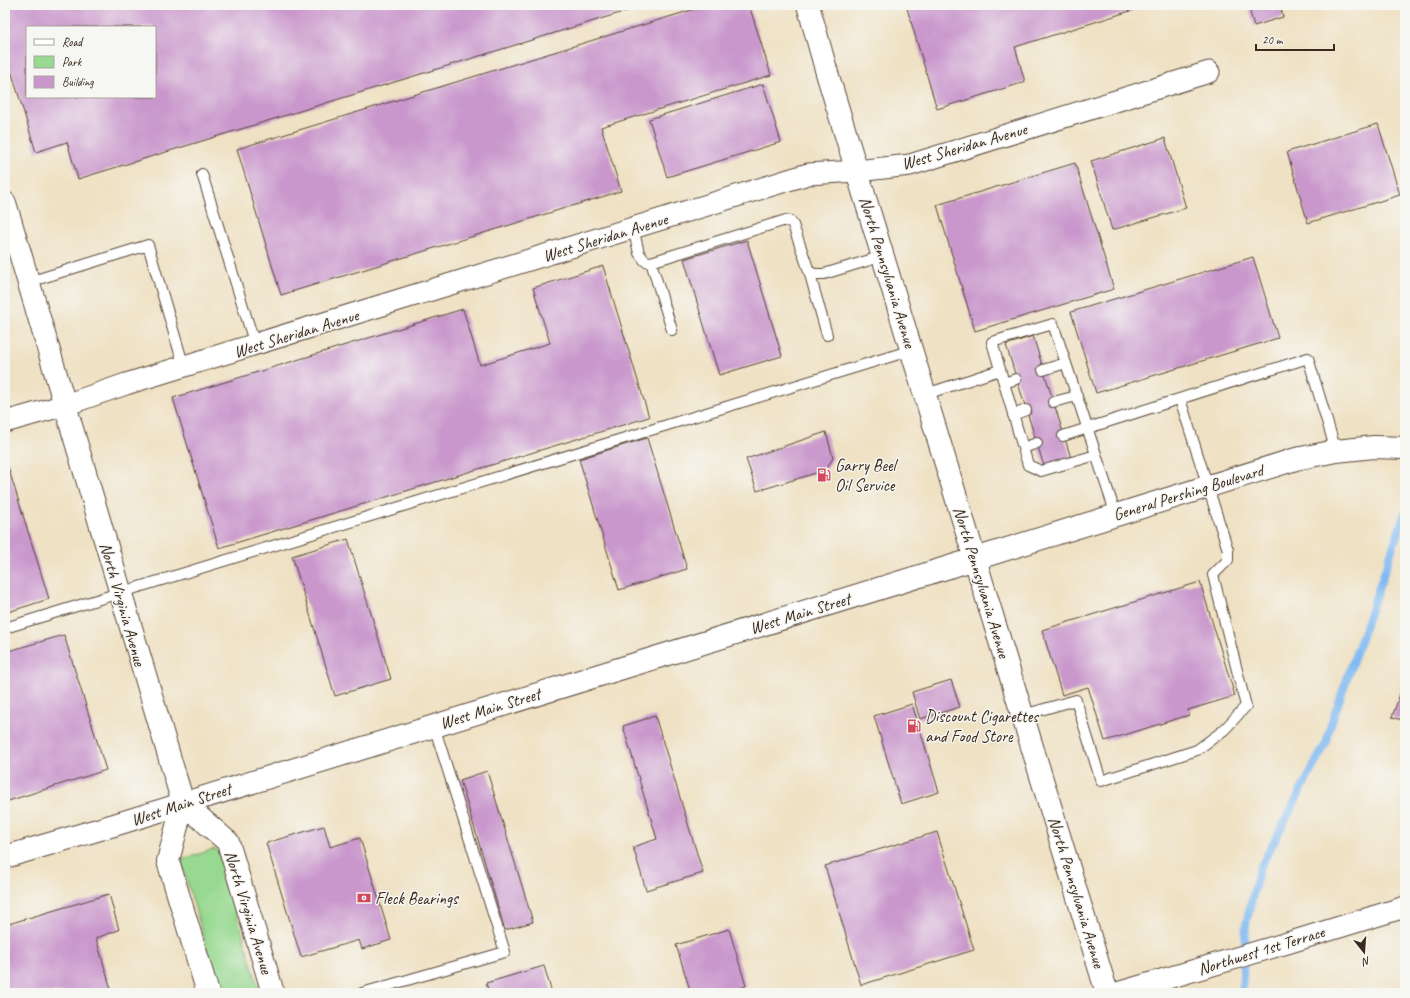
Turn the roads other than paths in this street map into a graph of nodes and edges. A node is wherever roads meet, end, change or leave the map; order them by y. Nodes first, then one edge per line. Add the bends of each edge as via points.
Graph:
1 (808, 5) edge
2 (1209, 72) dead end
3 (857, 171) junction
4 (202, 174) dead end
5 (5, 204) edge
6 (634, 228) junction
7 (883, 256) junction
8 (651, 262) junction
9 (809, 271) junction
10 (29, 282) junction
11 (672, 330) dead end
12 (827, 334) dead end
13 (254, 345) junction
14 (912, 350) junction
15 (1066, 363) junction
16 (184, 367) junction
17 (1000, 370) junction
18 (1043, 370) dead end
19 (1016, 379) dead end
20 (1004, 383) junction
21 (926, 394) junction
22 (1077, 396) junction
23 (1180, 399) junction
24 (1053, 402) dead end
25 (65, 404) junction
26 (1026, 410) dead end
27 (1013, 414) junction
28 (5, 422) edge
29 (1088, 429) junction
30 (1063, 436) dead end
31 (1037, 443) dead end
32 (1023, 448) junction
33 (1405, 448) edge
34 (1336, 451) junction
35 (1096, 455) junction
36 (1208, 486) junction
37 (1116, 515) junction
38 (975, 559) junction
39 (119, 593) junction
40 (5, 628) edge
41 (1023, 715) junction
42 (434, 726) junction
43 (183, 803) junction
44 (5, 857) edge
45 (1405, 906) edge
46 (208, 993) edge
47 (273, 993) edge
48 (362, 993) edge
49 (1107, 993) edge
50 (1117, 993) edge

1 - 3 main road, North Pennsylvania Avenue
2 - 3 street, West Sheridan Avenue via 910,165
3 - 6 street, West Sheridan Avenue via 808,174
3 - 7 main road, North Pennsylvania Avenue
4 - 13 lane
5 - 10 main road, North Virginia Avenue
6 - 8 lane via 639,253 645,261
6 - 13 street, West Sheridan Avenue
7 - 9 lane via 824,274
7 - 14 main road, North Pennsylvania Avenue
8 - 9 lane via 786,220 791,222
8 - 11 lane
9 - 12 lane
10 - 16 lane via 148,245
10 - 25 main road, North Virginia Avenue
13 - 16 street, West Sheridan Avenue
14 - 21 main road, North Pennsylvania Avenue
14 - 39 lane
15 - 17 lane via 1053,324 992,342
15 - 18 lane
15 - 22 lane
16 - 25 street, West Sheridan Avenue
17 - 20 lane
17 - 21 lane
19 - 20 lane
20 - 27 lane
21 - 38 main road, North Pennsylvania Avenue
22 - 24 lane
22 - 29 lane
23 - 29 lane
23 - 34 lane via 1308,358
23 - 36 lane
25 - 28 street, West Sheridan Avenue
25 - 39 main road, North Virginia Avenue
26 - 27 lane
27 - 32 lane
29 - 30 lane
29 - 35 lane
31 - 32 lane
32 - 35 lane via 1028,465 1041,471
33 - 34 main road, General Pershing Boulevard via 1374,447
34 - 36 main road, General Pershing Boulevard via 1296,459
35 - 37 lane
36 - 37 main road, General Pershing Boulevard
36 - 41 lane via 1228,550 1228,560 1214,575 1246,706 1224,730 1197,750 1101,781 1076,700
37 - 38 main road, General Pershing Boulevard
38 - 41 main road, North Pennsylvania Avenue
38 - 42 main road, West Main Street
39 - 40 lane
39 - 43 main road, North Virginia Avenue
41 - 49 main road, North Pennsylvania Avenue
42 - 43 main road, West Main Street
42 - 48 lane via 505,952
43 - 44 main road, West Main Street
43 - 46 main road via 168,861
43 - 47 main road, North Virginia Avenue via 228,842
45 - 50 street, Northwest 1st Terrace

